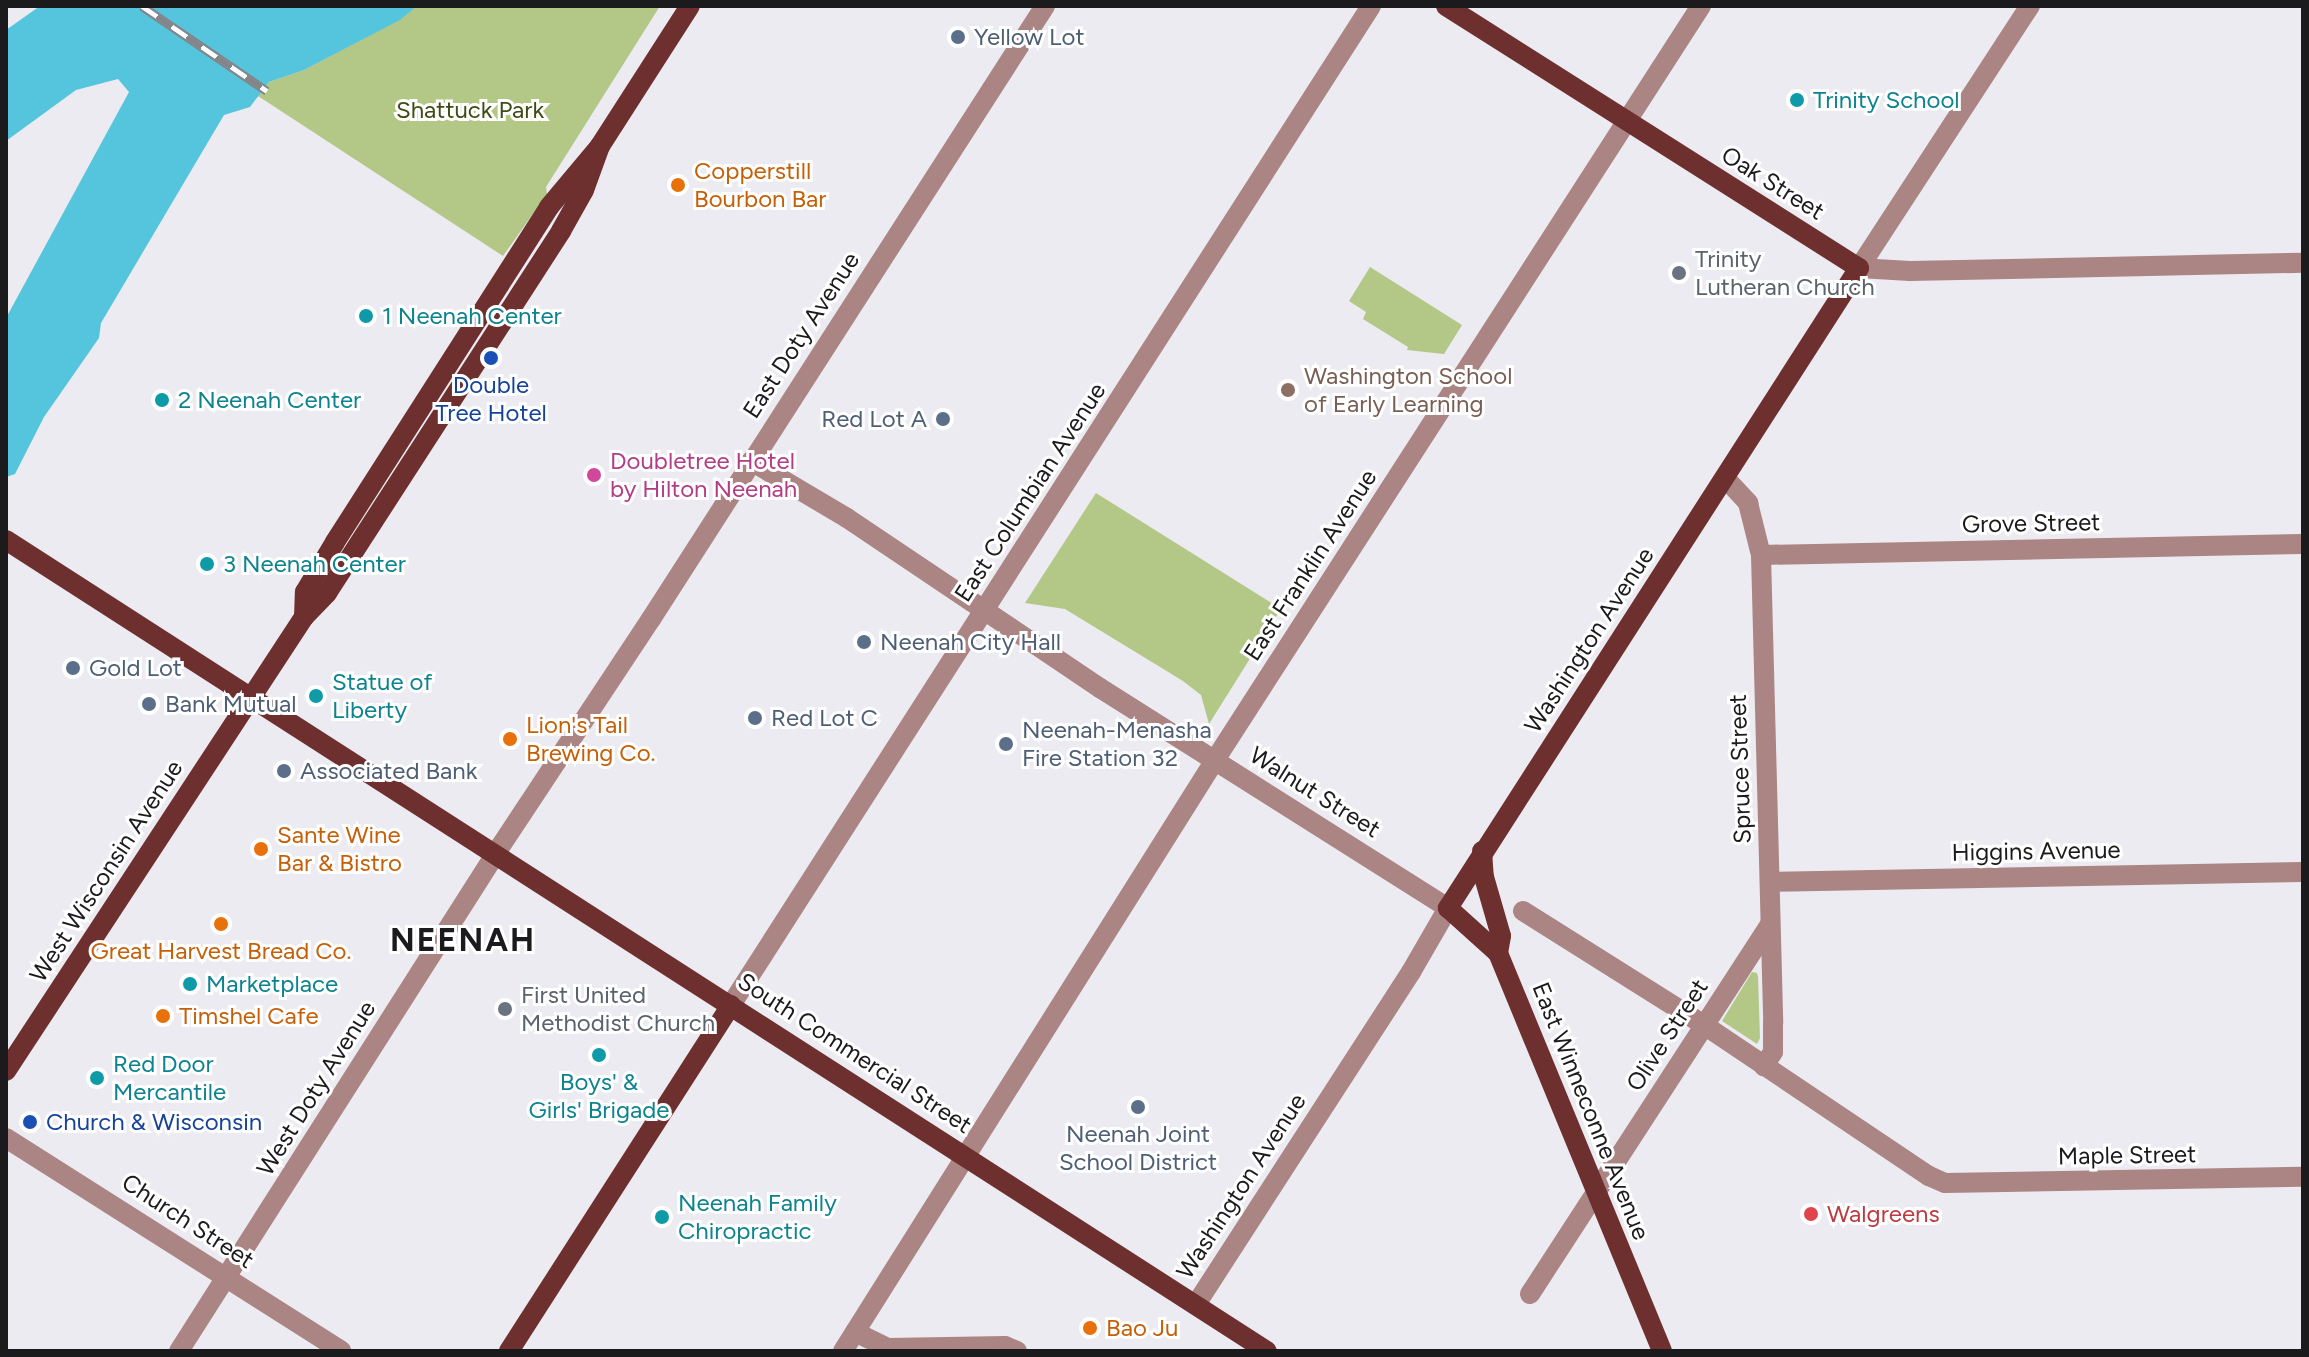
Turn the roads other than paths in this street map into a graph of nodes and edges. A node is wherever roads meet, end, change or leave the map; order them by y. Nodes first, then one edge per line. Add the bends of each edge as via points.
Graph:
1 (690, 6) edge
2 (1045, 6) edge
3 (1371, 6) edge
4 (1446, 6) edge
5 (1701, 6) edge
6 (2030, 6) edge
7 (1626, 121) junction
8 (2303, 263) edge
9 (1859, 268) junction
10 (751, 461) junction
11 (1726, 479) junction
12 (6, 540) edge
13 (2303, 544) edge
14 (1761, 555) junction
15 (984, 610) junction
16 (250, 699) junction
17 (1215, 760) junction
18 (1482, 851) junction
19 (496, 853) junction
20 (2303, 872) edge
21 (1770, 882) junction
22 (1448, 908) junction
23 (1523, 911) dead end
24 (1770, 925) junction
25 (1498, 953) junction
26 (731, 1005) junction
27 (1704, 1025) junction
28 (1764, 1066) junction
29 (6, 1071) edge
30 (6, 1138) edge
31 (966, 1154) junction
32 (2303, 1177) edge
33 (1595, 1193) junction
34 (227, 1277) junction
35 (1530, 1294) dead end
36 (1196, 1304) junction
37 (855, 1332) junction
38 (179, 1351) edge
39 (341, 1351) edge
40 (509, 1351) edge
41 (843, 1351) edge
42 (1017, 1351) edge
43 (1267, 1351) edge
44 (1662, 1351) edge

1 - 16 main road, West Wisconsin Avenue via 600,146 561,231 327,593 304,617
2 - 10 street, East Doty Avenue
3 - 15 street, East Columbian Avenue
4 - 7 main road, Oak Street
5 - 7 street, East Franklin Avenue
6 - 9 street, Washington Avenue
7 - 9 main road, Oak Street
7 - 17 street, East Franklin Avenue
8 - 9 street, Oak Street
9 - 11 main road, Washington Avenue
10 - 15 street, Walnut Street
10 - 19 street, East Doty Avenue
11 - 14 street, Spruce Street via 1748,503
11 - 18 main road, Washington Avenue
12 - 16 main road, South Commercial Street
13 - 14 street, Grove Street
14 - 21 street, Spruce Street
15 - 17 street, Walnut Street
15 - 26 street, East Columbian Avenue
16 - 19 main road, South Commercial Street
16 - 29 main road, West Wisconsin Avenue
17 - 22 street, Walnut Street
17 - 31 street, East Franklin Avenue
18 - 22 main road, Washington Avenue
18 - 25 main road via 1501,936
19 - 26 main road, South Commercial Street
19 - 34 street, West Doty Avenue
20 - 21 street, Higgins Avenue
21 - 24 street, Spruce Street
22 - 25 main road, East Winneconne Avenue
22 - 36 street, Washington Avenue
23 - 27 street
24 - 27 street, Olive Street
24 - 28 street, Spruce Street via 1773,1052
25 - 33 main road, East Winneconne Avenue
26 - 31 main road, South Commercial Street
26 - 40 main road
27 - 28 street
27 - 33 street, Olive Street
28 - 32 street, Maple Street via 1929,1176 1953,1184
30 - 34 street, Church Street
31 - 36 main road, South Commercial Street
31 - 37 street, East Franklin Avenue
33 - 35 street, Olive Street
33 - 44 main road, East Winneconne Avenue
34 - 38 street, West Doty Avenue
34 - 39 street, Church Street
36 - 43 main road, South Commercial Street
37 - 41 street, East Franklin Avenue
37 - 42 street via 888,1348 1005,1346

